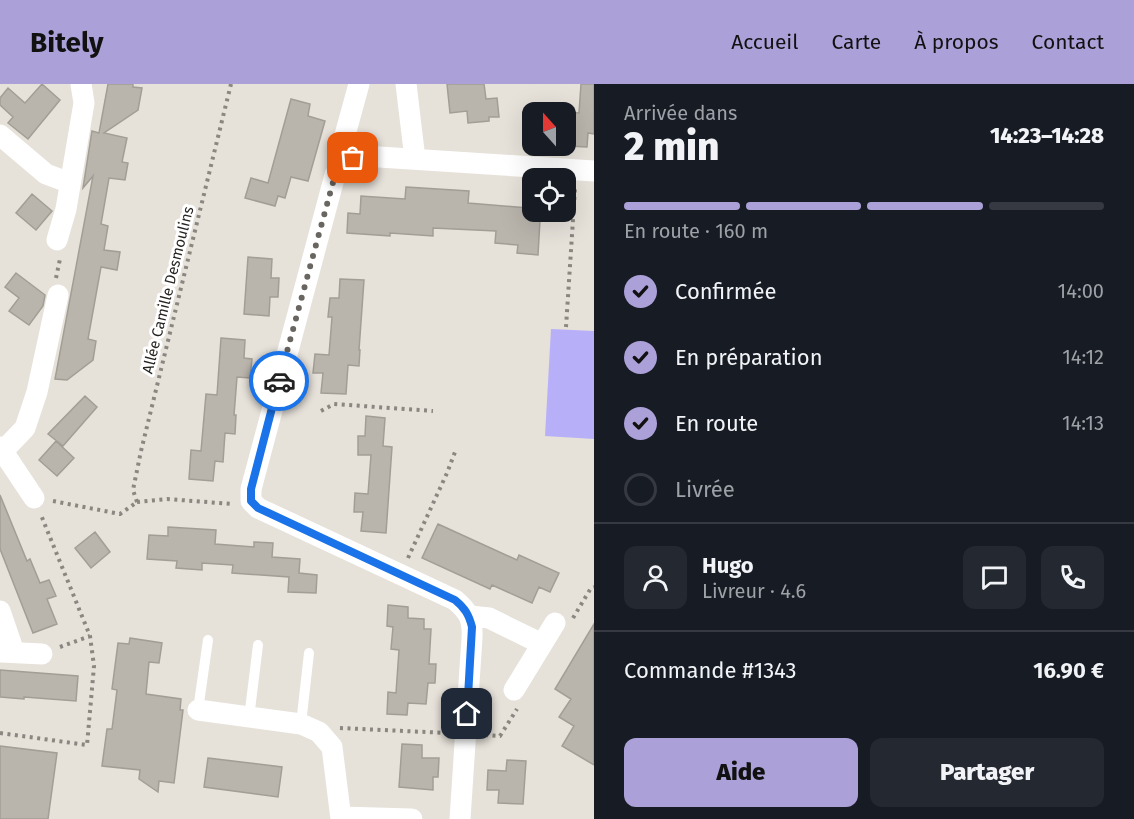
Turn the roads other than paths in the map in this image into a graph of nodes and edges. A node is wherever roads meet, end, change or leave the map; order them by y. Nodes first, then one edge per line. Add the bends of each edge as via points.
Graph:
1 (81, 84) edge
2 (359, 84) edge
3 (406, 84) edge
4 (0, 135) edge
5 (415, 159) junction
6 (346, 161) junction
7 (585, 171) edge
8 (70, 183) junction
9 (57, 240) road end
10 (58, 295) road end
11 (2, 448) edge
12 (34, 498) road end
13 (0, 611) edge
14 (470, 616) junction
15 (555, 623) dead end
16 (208, 640) dead end
17 (542, 644) junction
18 (258, 645) dead end
19 (7, 652) edge
20 (309, 652) dead end
21 (42, 654) road end
22 (514, 690) dead end
23 (198, 710) joint
24 (249, 717) junction
25 (310, 728) junction
26 (341, 818) edge
27 (412, 819) edge
28 (460, 819) edge

1 - 8 street via 84,103
2 - 6 street via 342,146
3 - 5 street
4 - 8 street via 46,174
5 - 6 street via 364,156
5 - 7 street
6 - 14 street via 335,175 251,501 258,508 455,600
8 - 9 street
10 - 11 street via 26,428
11 - 12 street
13 - 19 street
14 - 17 street via 489,618
14 - 28 street via 472,638
15 - 17 street
16 - 23 lane
17 - 22 street
18 - 24 lane
19 - 21 street
20 - 25 lane
23 - 24 street
24 - 25 street
25 - 26 street via 332,747
26 - 27 street

